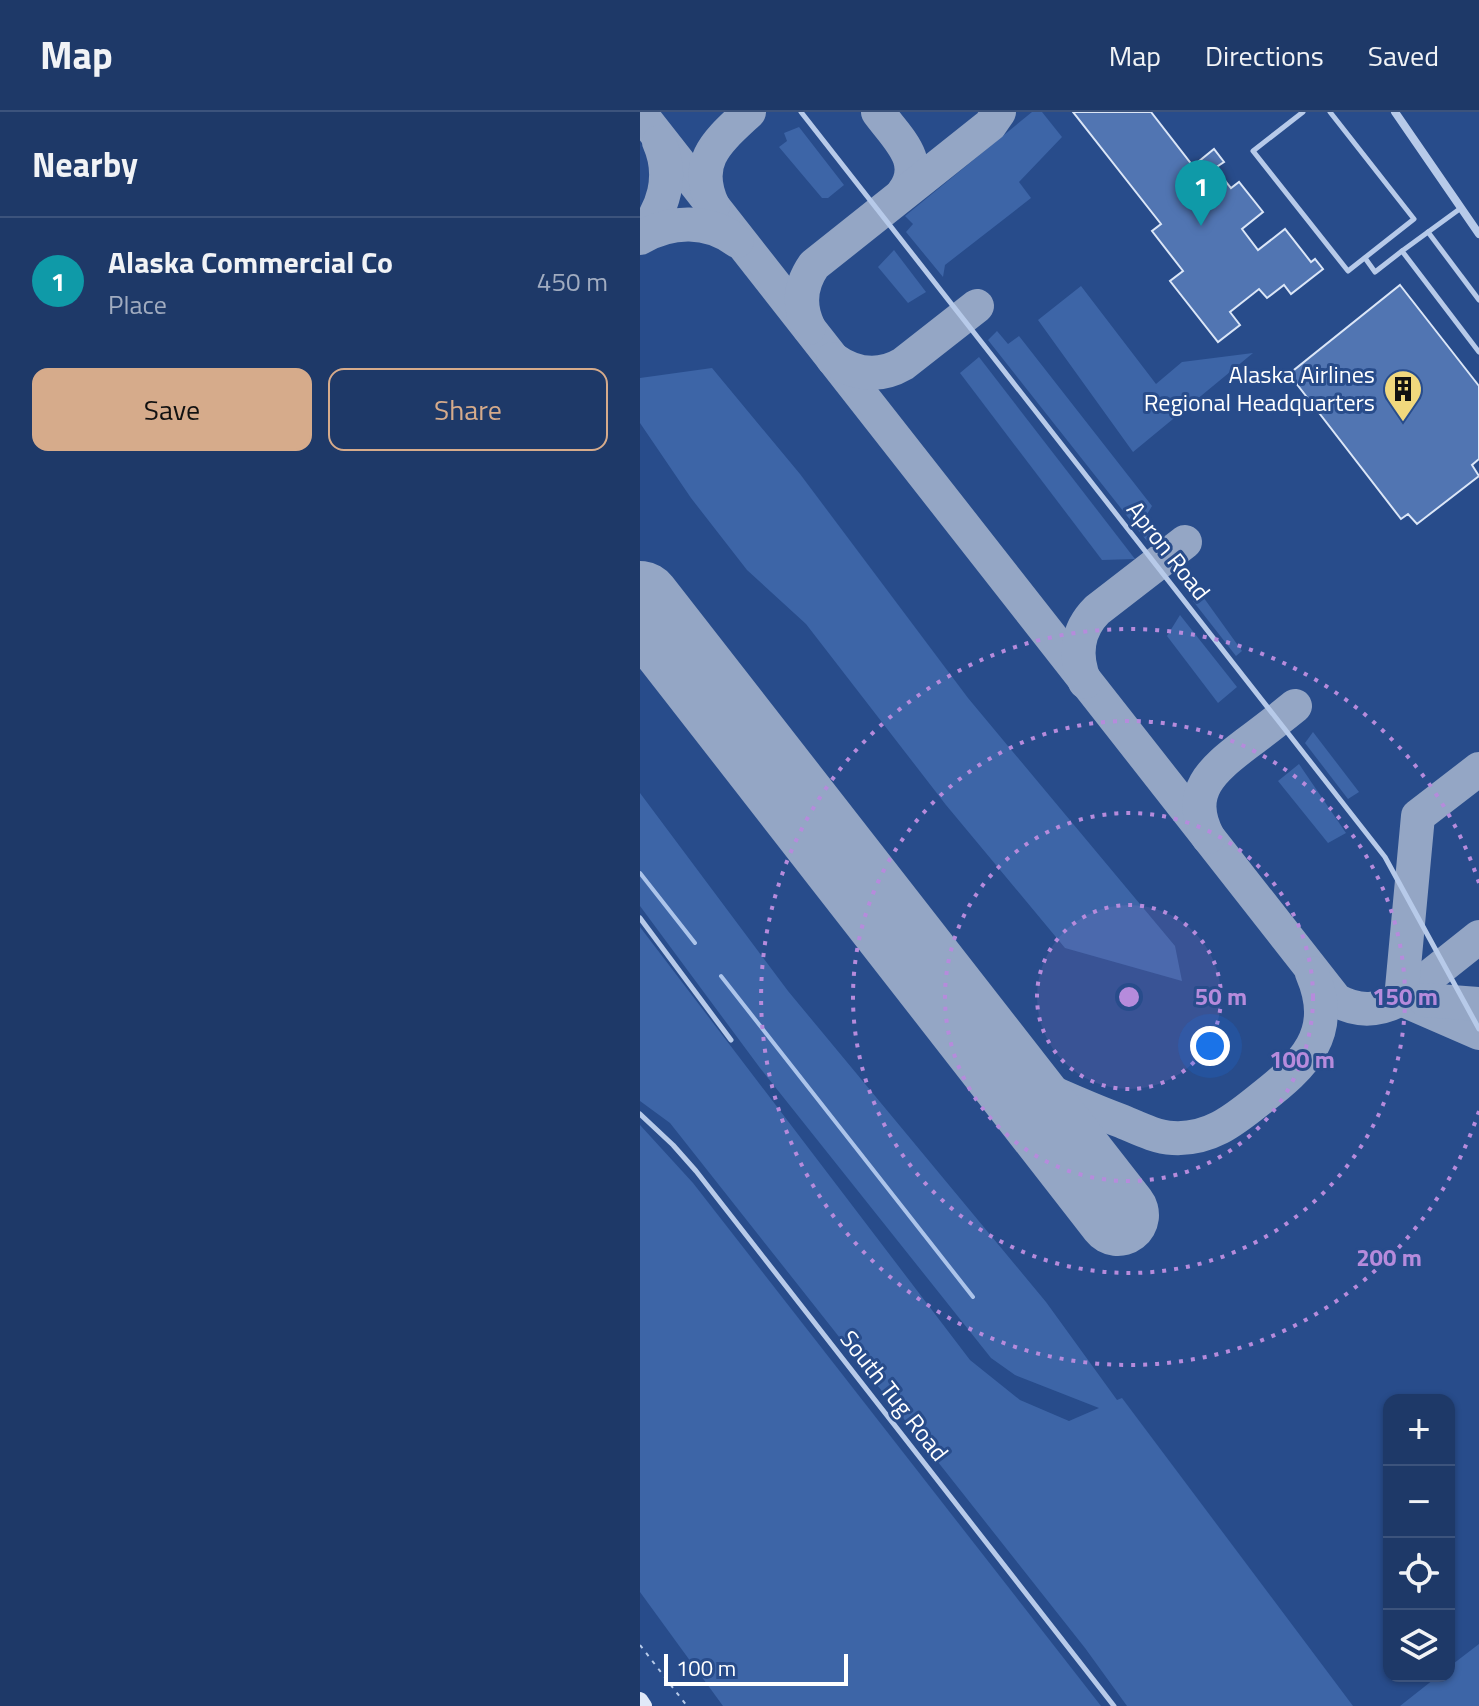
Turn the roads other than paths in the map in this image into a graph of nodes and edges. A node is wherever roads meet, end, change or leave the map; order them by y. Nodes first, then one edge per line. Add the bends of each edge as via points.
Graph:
1 (801, 112) edge
2 (1303, 112) edge
3 (1330, 112) edge
4 (1395, 112) edge
5 (1461, 208) junction
6 (1428, 232) junction
7 (1479, 234) edge
8 (1402, 251) junction
9 (1365, 258) junction
10 (1479, 300) edge
11 (1479, 352) edge
12 (640, 918) edge
13 (1479, 1029) edge
14 (731, 1040) dead end
15 (640, 1114) edge
16 (640, 1700) edge
17 (644, 1706) edge
18 (1114, 1706) edge

1 - 13 lane, Apron Road via 1385,857
2 - 9 lane via 1253,151 1348,271
3 - 9 lane via 1414,219
4 - 5 street
5 - 6 lane
5 - 7 street
6 - 8 lane
6 - 10 lane
8 - 9 lane via 1375,272
8 - 11 lane
12 - 14 lane
15 - 18 lane, South Tug Road via 696,1171
16 - 17 main road

